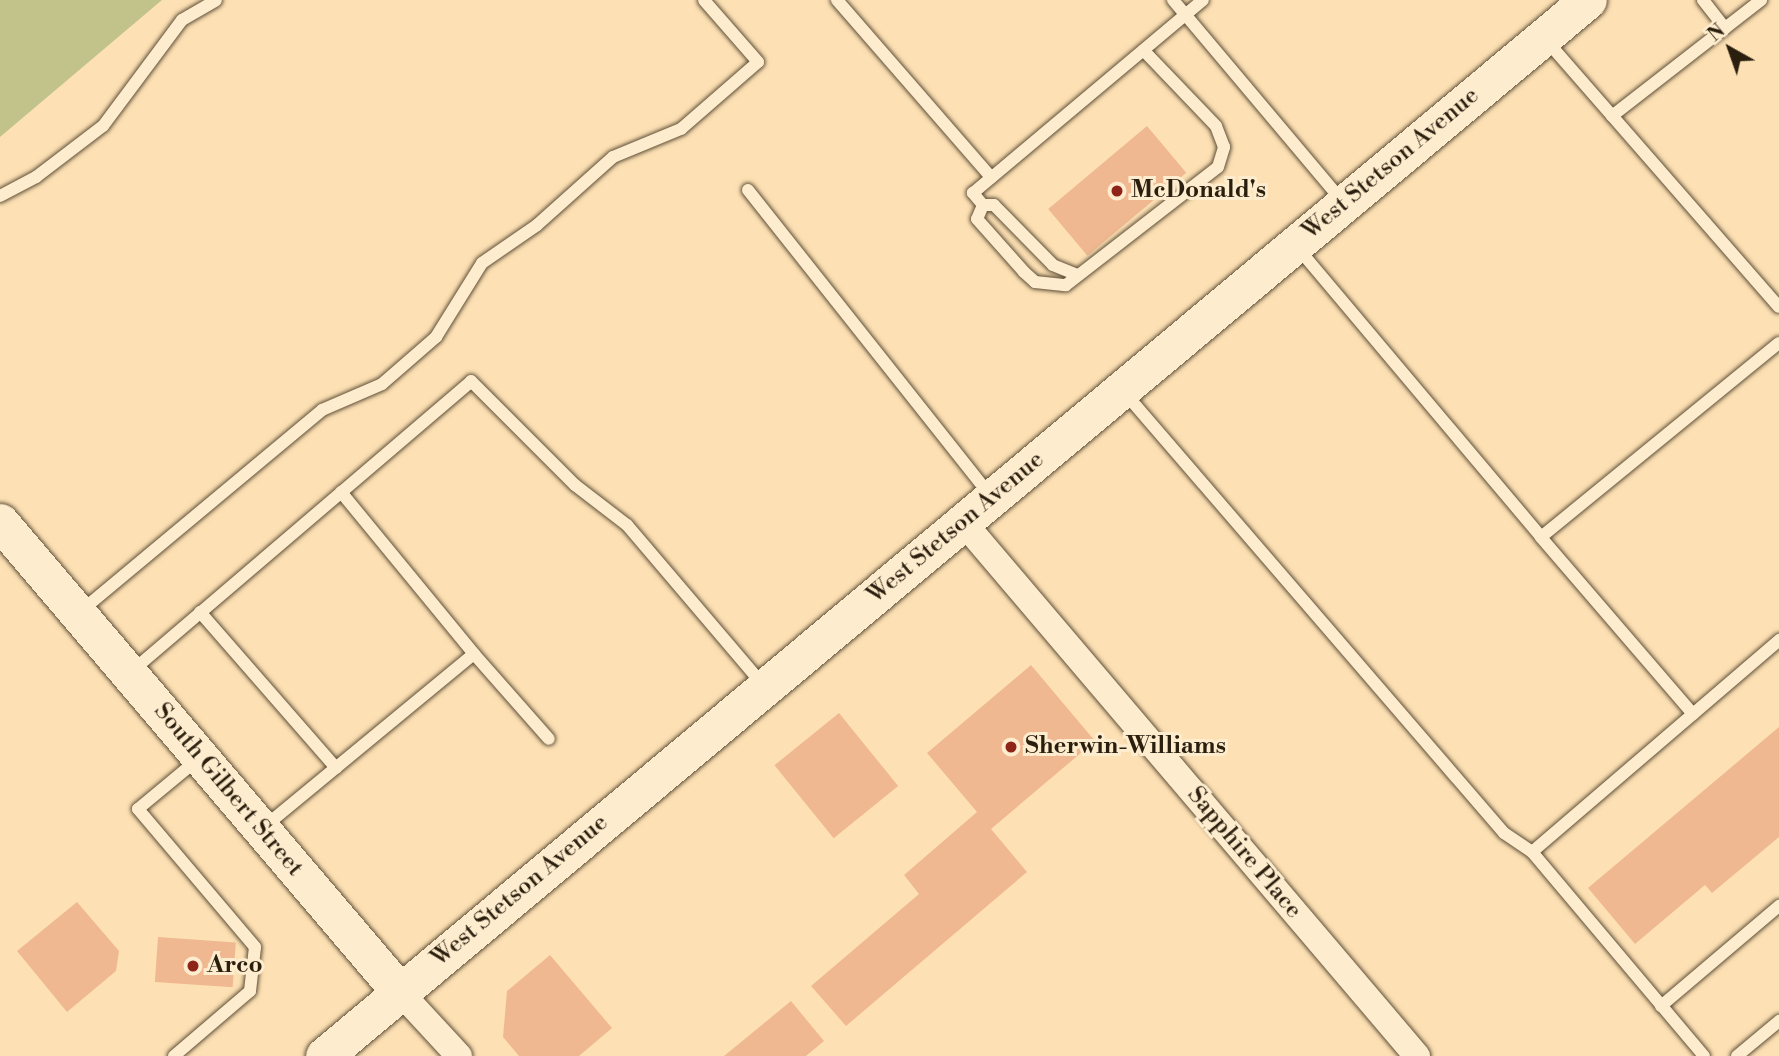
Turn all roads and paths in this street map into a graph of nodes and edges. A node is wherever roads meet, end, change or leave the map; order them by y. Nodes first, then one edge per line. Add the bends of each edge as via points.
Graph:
1 (216, 0) edge
2 (704, 0) edge
3 (837, 0) edge
4 (1173, 0) edge
5 (1202, 0) edge
6 (1587, 0) edge
7 (1703, 0) edge
8 (1761, 0) edge
9 (1186, 15) junction
10 (1725, 28) junction
11 (1544, 37) junction
12 (1143, 50) junction
13 (1612, 116) junction
14 (991, 177) junction
15 (748, 190) dead end
16 (0, 196) edge
17 (1343, 203) junction
18 (983, 205) junction
19 (1295, 244) junction
20 (1075, 274) junction
21 (1779, 307) edge
22 (1779, 343) edge
23 (1122, 389) junction
24 (341, 492) junction
25 (992, 497) junction
26 (0, 522) edge
27 (963, 522) junction
28 (1541, 537) junction
29 (200, 612) junction
30 (78, 613) junction
31 (1779, 640) edge
32 (474, 654) junction
33 (129, 673) junction
34 (765, 687) junction
35 (1693, 714) junction
36 (548, 739) dead end
37 (200, 757) junction
38 (336, 768) junction
39 (261, 830) junction
40 (1532, 852) junction
41 (1779, 906) edge
42 (400, 992) junction
43 (1661, 1006) junction
44 (1779, 1021) edge
45 (174, 1056) edge
46 (324, 1056) edge
47 (459, 1056) edge
48 (1417, 1056) edge
49 (1704, 1056) edge
50 (1737, 1056) edge

1 - 16 lane via 182,20 103,127 36,177
2 - 30 lane via 758,62 681,129 613,157 537,225 482,264 436,337 382,384 322,410
3 - 14 lane
4 - 9 lane
5 - 9 lane
6 - 11 main road, West Stetson Avenue
7 - 10 lane
8 - 10 lane
9 - 12 lane
9 - 17 lane
10 - 13 lane
11 - 13 lane
11 - 17 main road, West Stetson Avenue
12 - 14 lane
12 - 20 lane via 1216,126 1224,147 1222,158 1126,241
13 - 21 lane
14 - 18 lane via 973,193
15 - 25 lane
17 - 19 main road, West Stetson Avenue
18 - 20 lane via 994,205 1053,265
18 - 20 lane via 977,219 1035,282 1066,285
19 - 23 main road, West Stetson Avenue
19 - 28 lane
22 - 28 lane
23 - 25 main road, West Stetson Avenue
23 - 40 lane via 1504,833
24 - 29 lane
24 - 32 lane
24 - 34 lane via 471,381 575,485 627,525
25 - 27 main road, West Stetson Avenue
26 - 30 main road, South Gilbert Street
27 - 34 main road, West Stetson Avenue
27 - 48 street, Sapphire Place
28 - 35 lane
29 - 33 lane
29 - 38 lane
30 - 33 main road, South Gilbert Street
31 - 35 lane
32 - 36 lane
32 - 38 lane
33 - 37 main road, South Gilbert Street
34 - 42 main road, West Stetson Avenue
35 - 40 lane
37 - 39 main road, South Gilbert Street
37 - 45 lane via 138,809 255,947 250,991
38 - 39 lane
39 - 42 main road, South Gilbert Street
40 - 43 lane
41 - 43 lane
42 - 46 main road, West Stetson Avenue
42 - 47 street, South Gilbert Street
43 - 49 lane
44 - 50 lane

